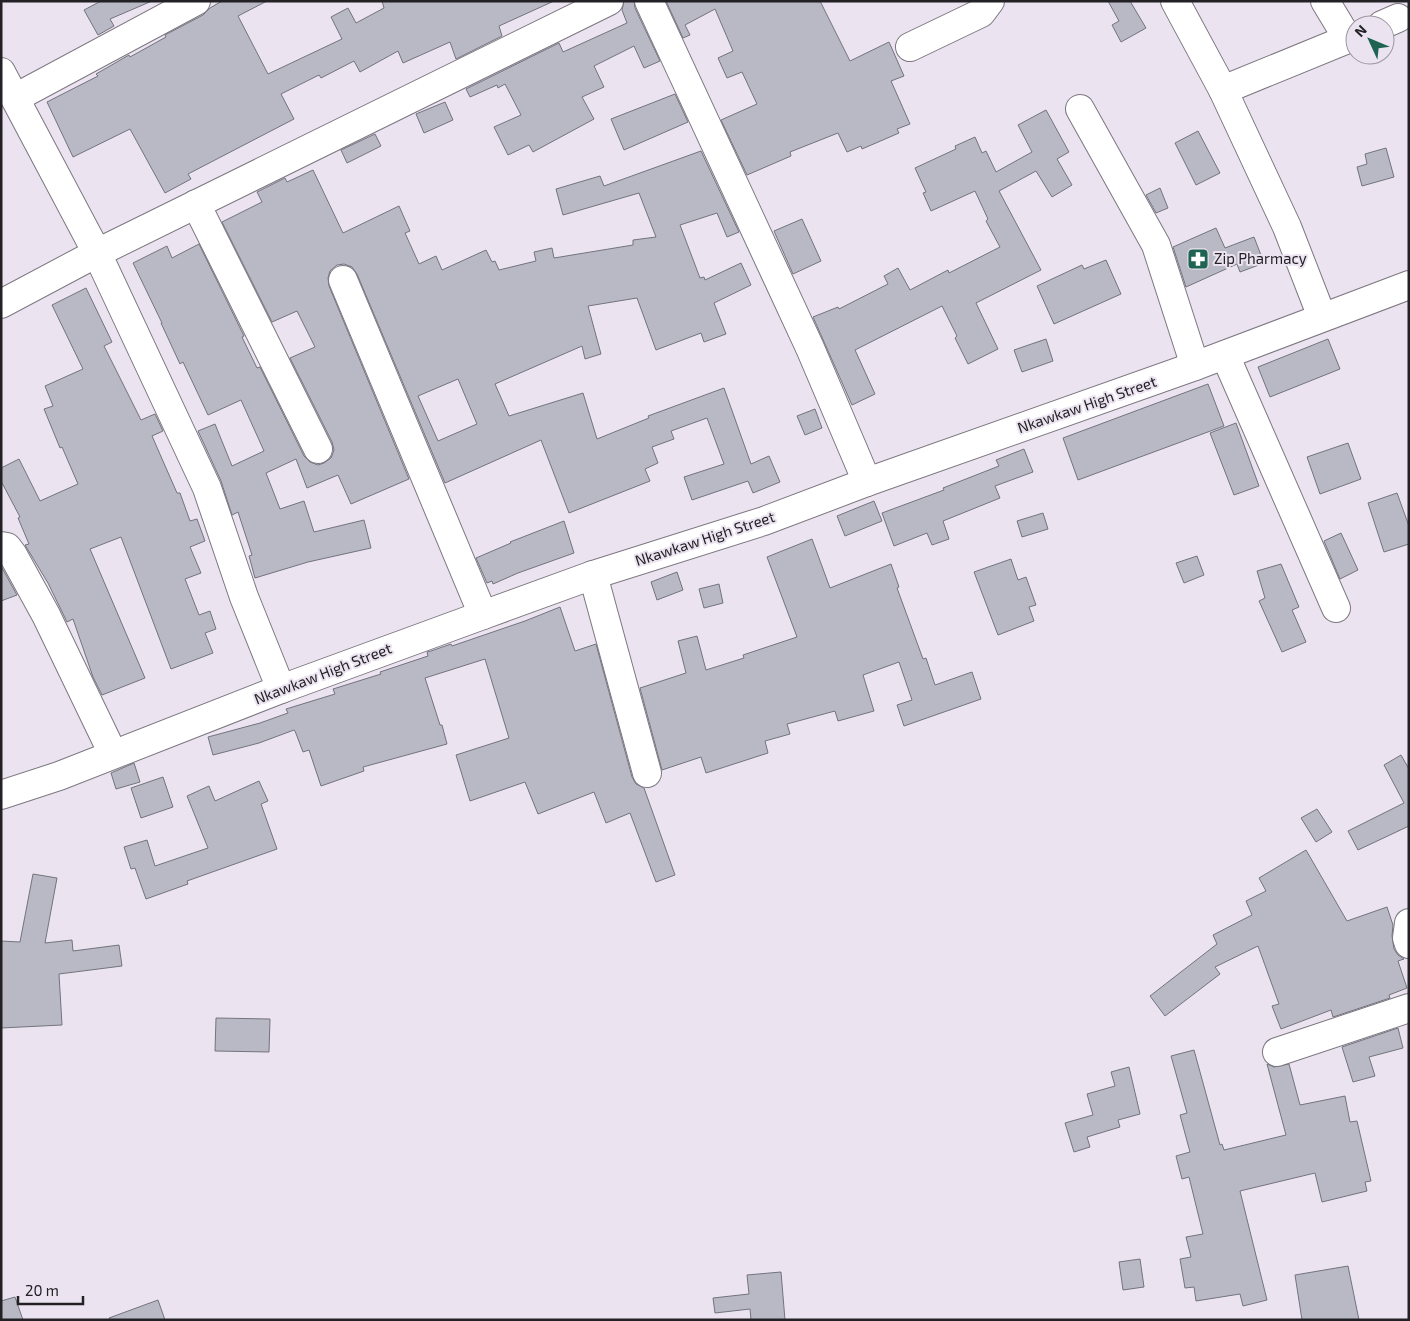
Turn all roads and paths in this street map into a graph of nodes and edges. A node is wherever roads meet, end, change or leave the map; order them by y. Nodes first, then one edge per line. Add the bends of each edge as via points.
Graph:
1 (196, 1) edge
2 (609, 1) edge
3 (649, 1) edge
4 (990, 1) edge
5 (1175, 1) edge
6 (1325, 1) edge
7 (1345, 29) edge
8 (1345, 40) edge
9 (910, 47) dead end
10 (1, 72) edge
11 (1223, 90) junction
12 (15, 98) junction
13 (1080, 109) dead end
14 (196, 204) junction
15 (97, 253) junction
16 (343, 280) dead end
17 (1409, 285) edge
18 (1, 304) edge
19 (1322, 318) junction
20 (1224, 355) junction
21 (1196, 366) junction
22 (318, 449) dead end
23 (867, 482) junction
24 (1, 546) edge
25 (593, 575) junction
26 (1336, 608) dead end
27 (483, 614) junction
28 (282, 689) junction
29 (113, 754) junction
30 (647, 773) dead end
31 (1, 795) edge
32 (1409, 923) edge
33 (1409, 944) edge
34 (1409, 1008) edge
35 (1277, 1052) dead end

1 - 12 street
2 - 14 street
3 - 23 street via 810,348
4 - 9 street via 981,13
5 - 11 street
6 - 7 street
8 - 11 street
10 - 12 street
11 - 19 street via 1287,227
12 - 15 street
13 - 21 street via 1156,245
14 - 15 street
14 - 22 street
15 - 18 street
15 - 28 street via 207,488 244,596
16 - 27 street
17 - 19 street, Nkawkaw High Street
19 - 20 street, Nkawkaw High Street
20 - 21 street, Nkawkaw High Street
20 - 26 street
21 - 23 street, Nkawkaw High Street
23 - 25 street, Nkawkaw High Street via 764,521
24 - 29 street via 13,555 41,606
25 - 27 street, Nkawkaw High Street
25 - 30 street
27 - 28 street, Nkawkaw High Street
28 - 29 street, Nkawkaw High Street
29 - 31 street, Nkawkaw High Street
32 - 33 street
34 - 35 street

